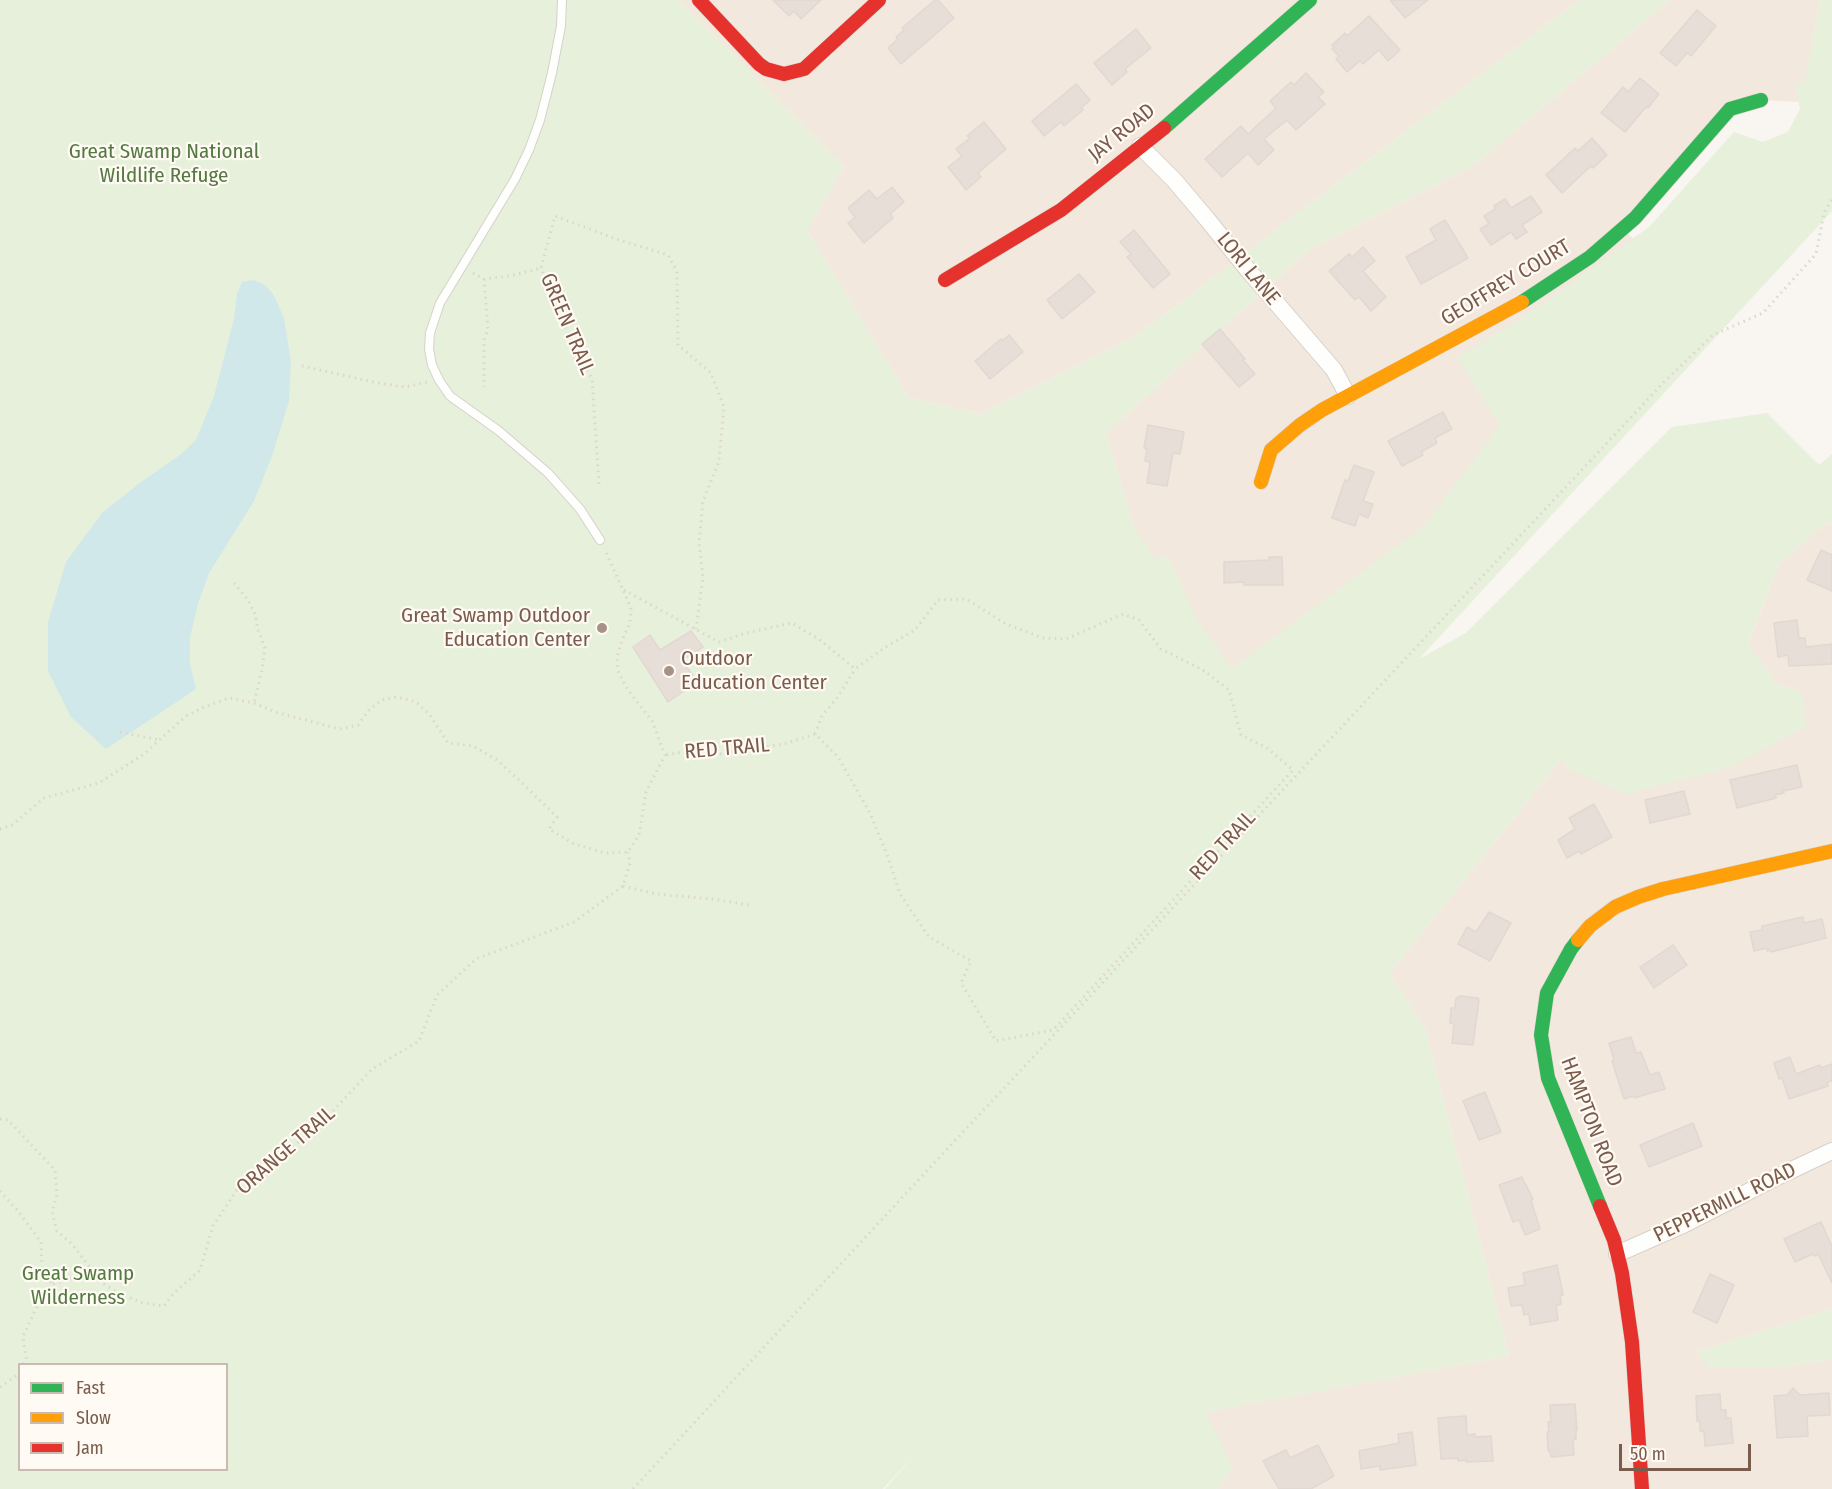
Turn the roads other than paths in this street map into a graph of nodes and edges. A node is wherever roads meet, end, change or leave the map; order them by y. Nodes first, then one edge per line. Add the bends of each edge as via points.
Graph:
1 (562, 0) edge
2 (699, 0) edge
3 (879, 0) edge
4 (1310, 0) edge
5 (1761, 100) dead end
6 (1140, 146) junction
7 (945, 279) dead end
8 (1348, 396) junction
9 (1261, 482) dead end
10 (600, 540) road end
11 (1832, 851) edge
12 (1832, 1152) edge
13 (1617, 1254) junction
14 (1642, 1489) edge

1 - 10 lane via 561,26 540,120 515,179 440,303 430,333 432,365 450,396 548,473 580,509
2 - 3 street via 759,64 784,74 804,69
4 - 6 street, JAY ROAD
5 - 8 street, GEOFFREY COURT via 1730,109 1635,218 1590,257 1530,297
6 - 7 street, JAY ROAD via 1048,219
6 - 8 street, LORI LANE via 1174,180 1334,370
8 - 9 street, GEOFFREY COURT via 1314,415 1271,450
11 - 13 street, HAMPTON ROAD via 1638,897 1590,926 1557,972 1543,1014 1543,1057
12 - 13 street, PEPPERMILL ROAD
13 - 14 street, HAMPTON ROAD via 1629,1310

